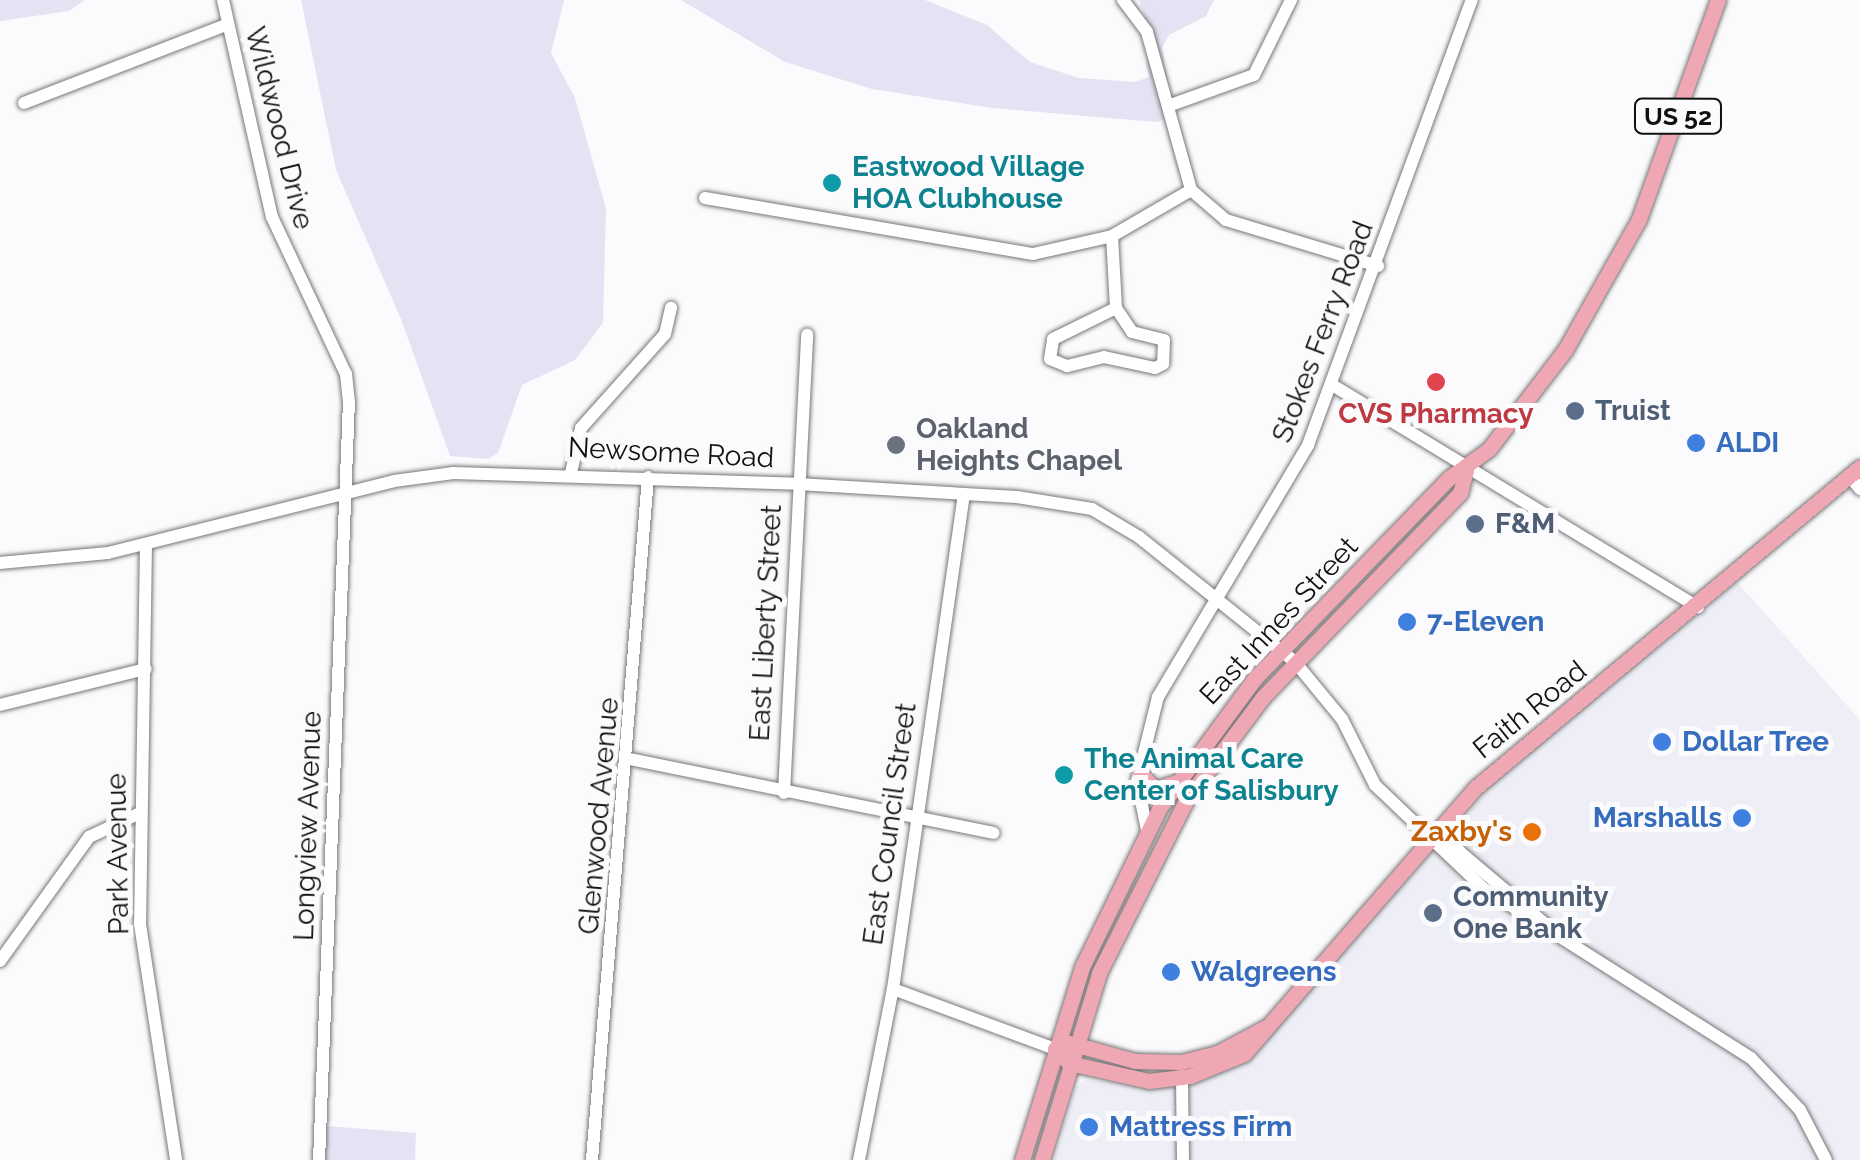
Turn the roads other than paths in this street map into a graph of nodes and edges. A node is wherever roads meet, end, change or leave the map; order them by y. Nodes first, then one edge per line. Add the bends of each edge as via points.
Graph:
1 (222, 0) edge
2 (1123, 0) edge
3 (1291, 0) edge
4 (1472, 0) edge
5 (1718, 0) edge
6 (226, 25) junction
7 (24, 103) dead end
8 (1168, 106) junction
9 (1191, 190) junction
10 (707, 198) dead end
11 (1112, 236) junction
12 (1378, 266) junction
13 (671, 308) dead end
14 (1116, 308) junction
15 (807, 335) dead end
16 (1334, 386) junction
17 (1466, 470) junction
18 (571, 473) junction
19 (648, 477) junction
20 (1857, 478) edge
21 (798, 484) junction
22 (346, 494) junction
23 (964, 494) junction
24 (146, 545) junction
25 (0, 563) edge
26 (1214, 596) junction
27 (1698, 607) junction
28 (1282, 650) junction
29 (1295, 662) junction
30 (146, 670) junction
31 (0, 705) edge
32 (630, 759) junction
33 (1140, 773) junction
34 (1179, 776) junction
35 (784, 792) junction
36 (140, 814) junction
37 (915, 820) junction
38 (1146, 832) junction
39 (994, 833) dead end
40 (1428, 838) junction
41 (0, 960) edge
42 (893, 989) junction
43 (1266, 1027) junction
44 (1075, 1046) junction
45 (1055, 1050) junction
46 (1069, 1063) junction
47 (1182, 1078) junction
48 (176, 1160) edge
49 (319, 1160) edge
50 (592, 1160) edge
51 (858, 1160) edge
52 (1022, 1160) edge
53 (1042, 1160) edge
54 (1183, 1160) edge
55 (1826, 1160) edge

1 - 6 street, Wildwood Drive
2 - 8 street via 1147,32
3 - 8 street via 1254,74
4 - 12 street, Stokes Ferry Road
5 - 17 main road, East Innes Street / US 52 via 1661,165 1611,273 1523,408
6 - 7 street
6 - 22 street, Wildwood Drive via 272,217 346,374
8 - 9 street
9 - 11 street
9 - 12 street via 1226,220
10 - 11 street via 1033,254
11 - 14 street
12 - 16 street, Stokes Ferry Road
13 - 18 street via 666,334 581,428
14 - 14 street via 1053,339 1050,358 1067,366 1104,357 1163,364 1164,340 1132,332
15 - 21 street, East Liberty Street
16 - 17 street
16 - 26 street, Stokes Ferry Road via 1276,504
17 - 27 street
17 - 28 main road, East Innes Street / US 52 via 1449,478
17 - 29 main road, East Innes Street / US 52 via 1460,492
18 - 19 street, Newsome Road
18 - 22 street, Newsome Road via 453,472
19 - 21 street, Newsome Road
19 - 32 street, Glenwood Avenue
20 - 27 main road, Faith Road
21 - 23 street, Newsome Road
21 - 35 street, East Liberty Street
22 - 24 street, Newsome Road
22 - 49 street, Longview Avenue
23 - 26 street, Newsome Road via 1099,511
23 - 37 street, East Council Street
24 - 25 street, Newsome Road
24 - 30 street, Park Avenue
26 - 28 street, Newsome Road
26 - 33 street, Stokes Ferry Road via 1158,698
27 - 40 main road, Faith Road via 1497,768
28 - 29 street, Newsome Road
28 - 34 main road, East Innes Street / US 52
29 - 40 street, Newsome Road via 1342,719 1374,785
29 - 44 main road, East Innes Street / US 52 via 1229,738 1169,827 1113,939
30 - 31 street
30 - 36 street, Park Avenue
32 - 35 street
32 - 50 street, Glenwood Avenue
33 - 34 main road via 1157,790
33 - 38 street, Stokes Ferry Road
34 - 38 main road, East Innes Street / US 52
35 - 37 street
36 - 41 street via 89,837
36 - 48 street, Park Avenue via 140,924
37 - 39 street
37 - 42 street, East Council Street
38 - 45 main road, East Innes Street / US 52 via 1096,934
40 - 43 main road, Faith Road
40 - 55 street, Newsome Road via 1460,852 1560,938 1751,1058 1800,1110
42 - 45 street, Faith Road
42 - 51 street, East Council Street
43 - 44 main road, Faith Road via 1218,1053 1180,1062 1144,1062
43 - 47 main road, Faith Road via 1240,1056
44 - 45 main road, Faith Road via 1066,1042
44 - 46 main road, East Innes Street / US 52
45 - 46 main road, Faith Road
45 - 52 main road, East Innes Street / US 52
46 - 47 main road, Faith Road via 1136,1080
46 - 53 main road, East Innes Street / US 52
47 - 54 street

